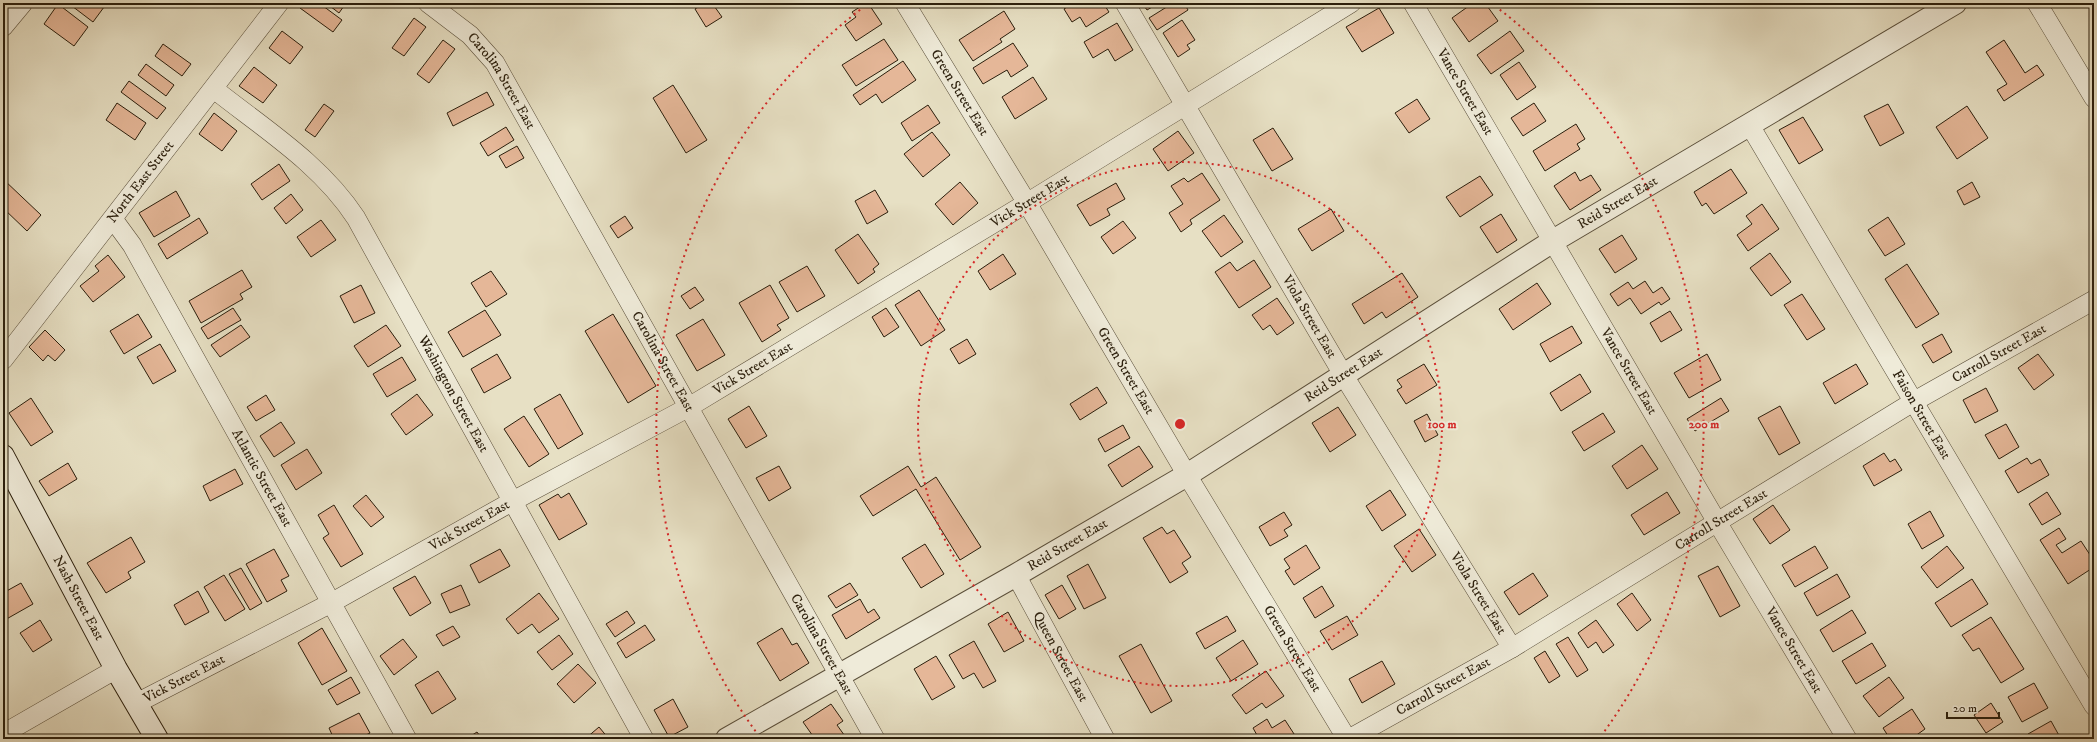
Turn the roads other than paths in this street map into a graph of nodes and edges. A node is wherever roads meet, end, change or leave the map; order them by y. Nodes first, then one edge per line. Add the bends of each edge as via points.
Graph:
1 (23, 3) edge
2 (279, 3) edge
3 (428, 3) edge
4 (905, 3) edge
5 (1125, 3) edge
6 (1351, 3) edge
7 (1413, 3) edge
8 (1955, 3) edge
9 (2037, 3) edge
10 (3, 27) edge
11 (214, 89) junction
12 (2094, 98) edge
13 (1184, 106) junction
14 (1749, 124) junction
15 (1027, 203) junction
16 (114, 219) junction
17 (1553, 241) junction
18 (2094, 300) edge
19 (3, 360) edge
20 (1344, 376) junction
21 (1913, 402) junction
22 (689, 407) junction
23 (3, 456) edge
24 (1186, 475) junction
25 (513, 501) junction
26 (1717, 522) junction
27 (1016, 575) junction
28 (331, 603) junction
29 (1512, 648) junction
30 (116, 669) junction
31 (840, 675) junction
32 (137, 704) junction
33 (2094, 706) edge
34 (3, 734) edge
35 (157, 739) edge
36 (407, 739) edge
37 (644, 739) edge
38 (727, 739) edge
39 (875, 739) edge
40 (1105, 739) edge
41 (1348, 739) edge
42 (1847, 739) edge

1 - 10 street
2 - 11 street, North East Street
3 - 22 street, Carolina Street East via 470,35 495,63
4 - 15 street, Green Street East
5 - 13 street, Viola Street East
6 - 13 street, Vick Street East
7 - 17 street, Vance Street East
8 - 14 street, Reid Street East
9 - 12 street
11 - 16 street, North East Street
11 - 25 street, Washington Street East via 299,155 345,202 440,366
13 - 15 street, Vick Street East
13 - 20 street, Viola Street East
14 - 17 street, Reid Street East
14 - 21 street, Faison Street East
15 - 22 street, Vick Street East
15 - 24 street, Green Street East
16 - 19 street, North East Street
16 - 28 street, Atlantic Street East via 132,244
17 - 20 street, Reid Street East
17 - 26 street, Vance Street East
18 - 21 street, Carroll Street East
20 - 24 street, Reid Street East
20 - 29 street, Viola Street East
21 - 26 street, Carroll Street East
21 - 33 street, Faison Street East
22 - 25 street, Vick Street East
22 - 31 street, Carolina Street East
23 - 30 street, Nash Street East
24 - 27 street, Reid Street East
24 - 41 street, Green Street East
25 - 28 street, Vick Street East
25 - 37 street, Washington Street East
26 - 29 street, Carroll Street East
26 - 42 street, Vance Street East
27 - 31 street, Reid Street East
27 - 40 street, Queen Street East
28 - 32 street, Vick Street East
28 - 36 street, Atlantic Street East
29 - 41 street, Carroll Street East
30 - 32 street, Nash Street East
30 - 34 street
31 - 38 street, Reid Street East
31 - 39 street, Carolina Street East
32 - 35 street, Nash Street East

